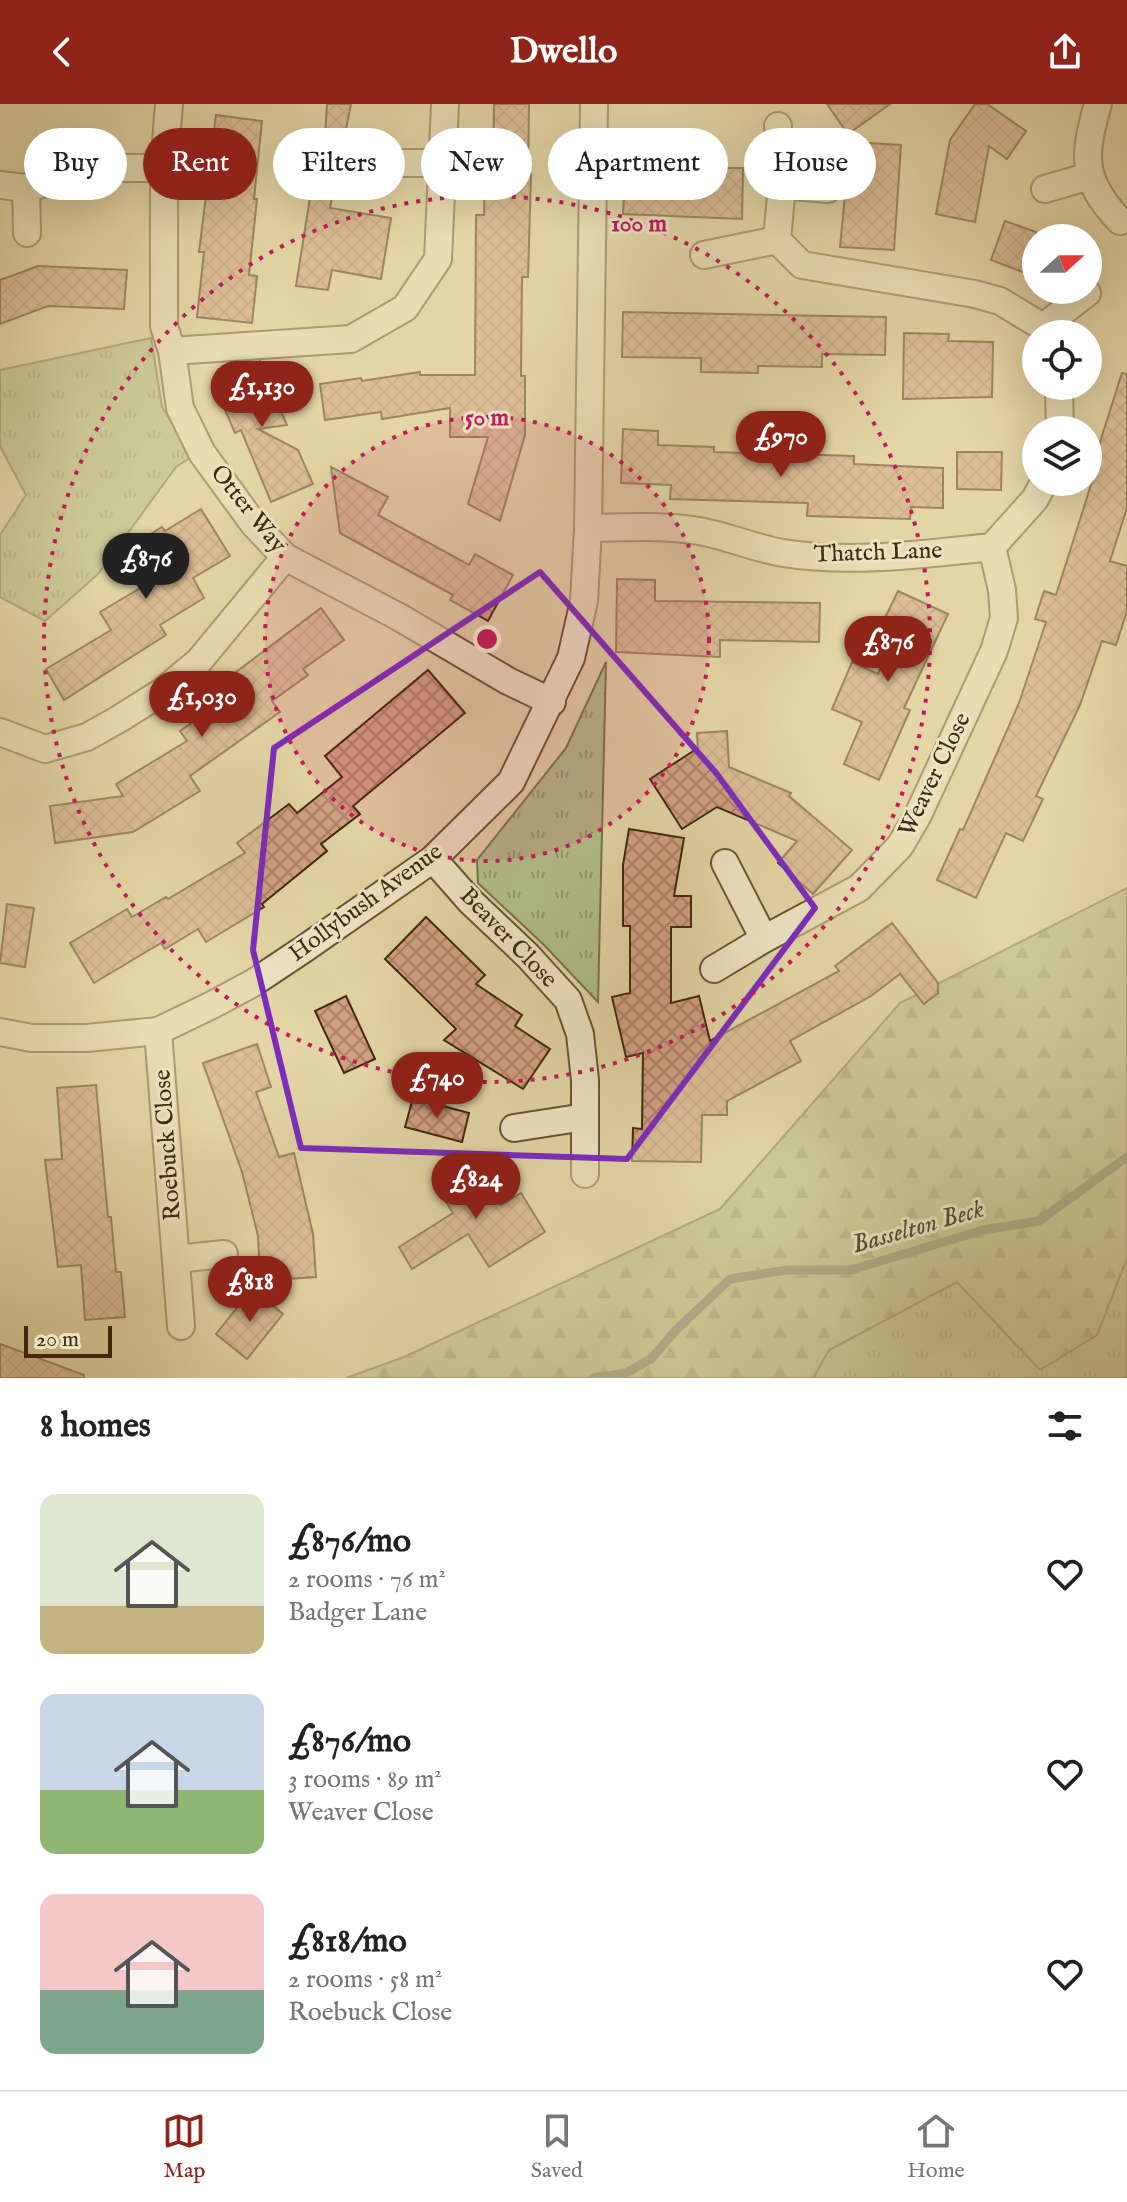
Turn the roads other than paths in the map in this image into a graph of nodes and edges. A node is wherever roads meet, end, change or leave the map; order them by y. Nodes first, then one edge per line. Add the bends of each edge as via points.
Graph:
1 (169, 104) edge
2 (445, 104) edge
3 (594, 104) edge
4 (1098, 104) edge
5 (167, 128) edge
6 (443, 128) edge
7 (1090, 176) junction
8 (0, 185) edge
9 (24, 188) edge
10 (1045, 189) dead end
11 (26, 200) edge
12 (164, 200) edge
13 (440, 200) edge
14 (781, 200) edge
15 (1120, 221) dead end
16 (27, 233) dead end
17 (777, 240) junction
18 (704, 255) dead end
19 (1075, 304) edge
20 (1028, 320) edge
21 (1056, 320) edge
22 (172, 351) junction
23 (1037, 496) edge
24 (588, 528) junction
25 (992, 547) junction
26 (285, 557) junction
27 (552, 702) junction
28 (0, 732) edge
29 (433, 859) junction
30 (725, 863) dead end
31 (764, 939) junction
32 (714, 969) dead end
33 (158, 1031) junction
34 (0, 1032) edge
35 (585, 1117) junction
36 (514, 1128) dead end
37 (585, 1174) dead end
38 (224, 1254) dead end
39 (176, 1259) junction
40 (181, 1326) dead end

1 - 5 street, Otter Way
2 - 6 street
3 - 24 street, Hollybush Avenue
4 - 7 street via 1088,141
7 - 10 street
7 - 15 street via 1103,203
8 - 9 street
11 - 16 street
12 - 22 street, Otter Way via 164,326
13 - 22 street via 438,259 405,308 351,339
14 - 17 street
17 - 18 street
17 - 20 street via 802,265 975,294 1000,301
19 - 21 street
22 - 26 street, Otter Way via 180,408 202,453
23 - 25 street
24 - 25 street, Thatch Lane via 701,531 783,553 841,558
24 - 27 street, Hollybush Avenue via 584,601 571,658
25 - 31 street, Weaver Close via 1004,618 994,651 900,846 859,888
26 - 27 street, Otter Way
26 - 28 street via 199,661 119,719 87,737 45,749
27 - 29 street, Hollybush Avenue via 511,782
29 - 33 street, Hollybush Avenue via 253,983
29 - 35 street, Beaver Close via 568,1000 580,1034
30 - 31 street
31 - 32 street, Weaver Close
33 - 34 street, Hollybush Avenue via 87,1038
33 - 39 street, Roebuck Close
35 - 36 street
35 - 37 street, Beaver Close
38 - 39 street
39 - 40 street, Roebuck Close

